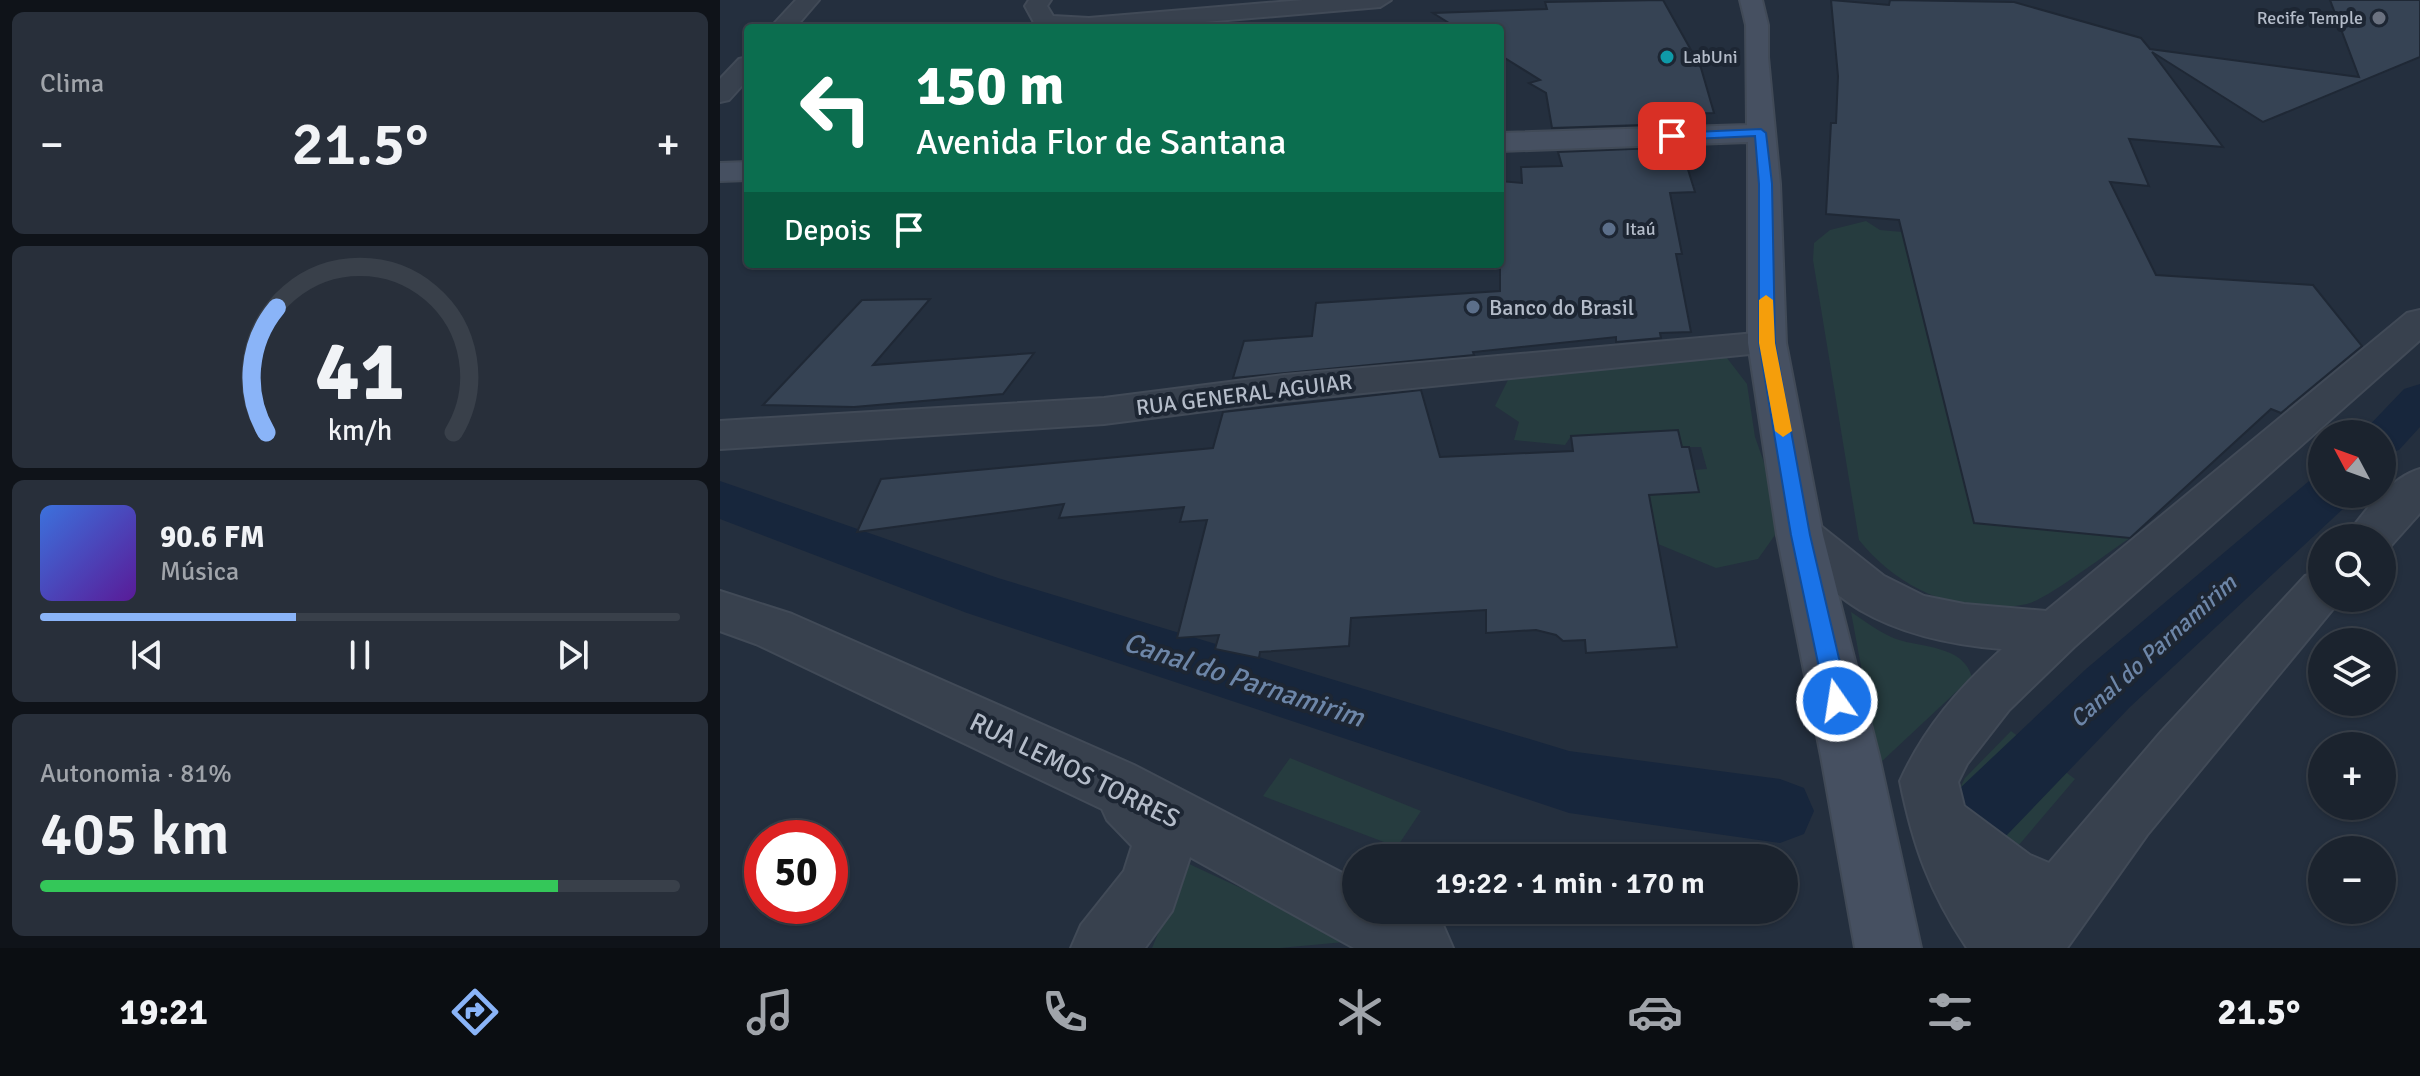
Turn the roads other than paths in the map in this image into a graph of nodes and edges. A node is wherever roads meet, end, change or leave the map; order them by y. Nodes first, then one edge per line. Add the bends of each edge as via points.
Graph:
1 (808, 0) edge
2 (1040, 0) edge
3 (1380, 0) edge
4 (1751, 0) edge
5 (1299, 3) edge
6 (1250, 6) edge
7 (786, 24) edge
8 (1056, 24) edge
9 (1076, 24) edge
10 (744, 68) edge
11 (720, 94) edge
12 (1761, 133) junction
13 (1504, 142) edge
14 (744, 171) edge
15 (720, 172) edge
16 (2420, 321) edge
17 (1767, 343) junction
18 (720, 435) edge
19 (2420, 485) edge
20 (2383, 524) edge
21 (1800, 535) junction
22 (2308, 606) edge
23 (720, 611) edge
24 (2056, 632) junction
25 (1113, 784) junction
26 (1938, 823) junction
27 (2044, 924) edge
28 (1104, 948) edge
29 (1420, 948) edge
30 (1888, 948) edge
31 (2006, 948) edge

1 - 7 street
2 - 8 street via 1038,14 1045,23
3 - 5 street
4 - 12 main road via 1757,25
5 - 6 street
6 - 9 street
10 - 11 street
12 - 13 main road
12 - 17 main road
14 - 15 main road
16 - 24 street
17 - 18 street, RUA GENERAL AGUIAR via 1284,388 1104,411
17 - 21 main road
19 - 20 street
21 - 24 street via 1856,581 1902,608 1962,625
21 - 30 main road
22 - 27 street via 2207,718
23 - 25 street, RUA LEMOS TORRES via 774,629
24 - 26 street via 1990,694 1947,746 1929,781
25 - 28 street via 1165,838 1150,889
25 - 29 street, RUA LEMOS TORRES
26 - 27 street via 2008,877
26 - 31 street via 1968,894

